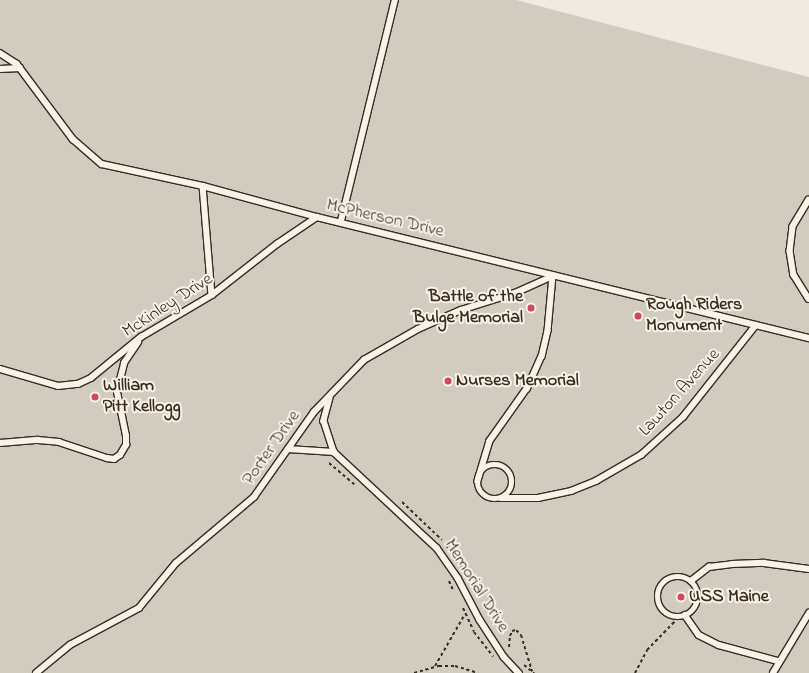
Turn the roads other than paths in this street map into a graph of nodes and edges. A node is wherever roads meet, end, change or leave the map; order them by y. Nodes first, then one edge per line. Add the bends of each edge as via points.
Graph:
1 (395, 0) edge
2 (0, 53) edge
3 (21, 68) junction
4 (0, 69) edge
5 (203, 186) junction
6 (809, 200) edge
7 (317, 217) junction
8 (341, 221) junction
9 (553, 276) junction
10 (212, 295) junction
11 (809, 299) edge
12 (756, 325) junction
13 (141, 337) junction
14 (809, 338) edge
15 (0, 369) edge
16 (332, 393) junction
17 (0, 443) edge
18 (288, 449) junction
19 (334, 452) junction
20 (478, 481) junction
21 (501, 498) junction
22 (809, 569) edge
23 (691, 580) junction
24 (809, 613) edge
25 (685, 615) junction
26 (778, 661) junction
27 (36, 673) edge
28 (519, 673) edge
29 (773, 673) edge

1 - 8 lane
2 - 3 lane, McPherson Drive
3 - 4 lane
3 - 5 lane, McPherson Drive via 73,139 102,164
5 - 7 lane, McPherson Drive
5 - 10 lane
6 - 11 lane via 793,227 790,251 794,275
7 - 8 lane, McPherson Drive
7 - 10 lane, McKinley Drive via 282,240
8 - 9 lane, McPherson Drive
9 - 12 lane, McPherson Drive
9 - 16 lane, Porter Drive via 515,293 461,310 380,349 364,360
9 - 20 lane via 548,331 542,356 527,389 490,441
10 - 13 lane, McKinley Drive
12 - 14 lane, McPherson Drive
12 - 21 lane, Lawton Avenue via 683,417 641,455 596,482 571,491 538,498
13 - 15 lane, McKinley Drive via 112,362 78,384 58,386
13 - 17 lane via 124,363 120,379 117,402 126,436 126,445 120,455 114,459 107,458 59,442 38,440
16 - 18 lane, Porter Drive via 314,412
16 - 19 lane, Memorial Drive via 326,406 324,421
18 - 19 lane
18 - 27 lane, Porter Drive via 250,502 187,552 139,608 70,645
19 - 28 lane, Memorial Drive via 438,548 452,568 480,620 504,657
20 - 21 lane, Lawton Avenue via 478,486 485,496
20 - 21 lane via 487,467 497,465 504,468 511,476 512,484
22 - 23 lane via 764,564 732,564 709,568
23 - 25 lane via 698,598 693,610
23 - 25 lane via 672,577 658,590 658,604 662,610 679,617
24 - 26 lane
25 - 26 lane via 699,635 719,645
26 - 29 lane

